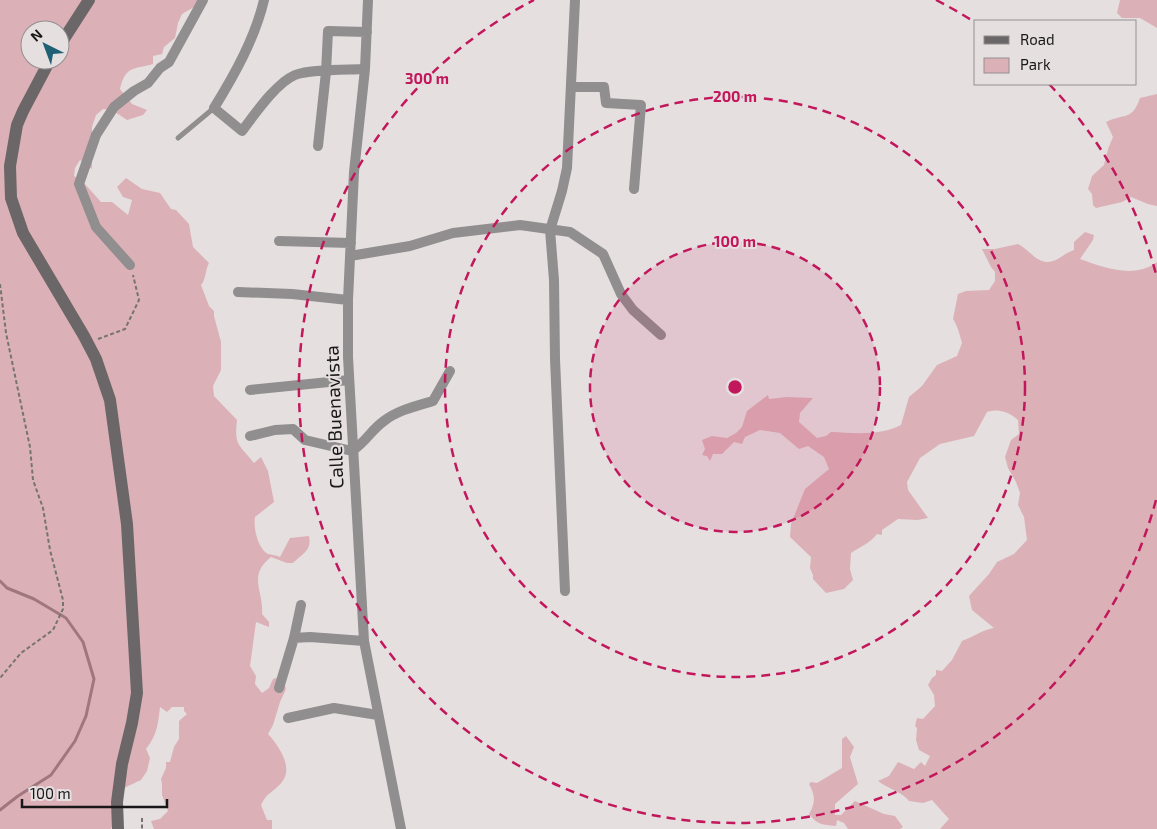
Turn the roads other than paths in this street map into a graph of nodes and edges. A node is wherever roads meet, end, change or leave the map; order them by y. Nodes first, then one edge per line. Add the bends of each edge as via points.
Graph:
1 (89, 0) edge
2 (203, 0) edge
3 (264, 0) edge
4 (368, 0) edge
5 (575, 0) edge
6 (70, 29) edge
7 (367, 32) junction
8 (365, 69) junction
9 (45, 70) edge
10 (326, 72) junction
11 (571, 87) junction
12 (214, 108) junction
13 (178, 138) dead end
14 (318, 146) dead end
15 (634, 189) dead end
16 (550, 230) junction
17 (279, 241) dead end
18 (350, 243) junction
19 (350, 256) junction
20 (130, 265) road end
21 (238, 292) dead end
22 (348, 300) junction
23 (661, 335) dead end
24 (450, 371) dead end
25 (349, 380) junction
26 (250, 390) dead end
27 (250, 436) dead end
28 (352, 451) junction
29 (565, 591) dead end
30 (301, 605) dead end
31 (294, 638) junction
32 (364, 641) junction
33 (279, 688) dead end
34 (378, 715) junction
35 (288, 718) dead end
36 (118, 829) edge
37 (401, 829) edge

1 - 6 street
2 - 20 street via 169,62 148,83 114,106 96,135 79,184 96,226
3 - 12 street via 252,38
4 - 7 street, Calle Buenavista
5 - 11 street
7 - 8 street, Calle Buenavista
7 - 10 street via 328,31
8 - 10 street
8 - 18 street, Calle Buenavista
9 - 36 street via 17,125 10,166 11,198 23,233 88,343 110,400 126,524 137,693 122,764 117,802
10 - 12 street via 294,76 270,94 242,131
10 - 14 street
11 - 15 street via 604,87 606,103 641,105
11 - 16 street via 567,168
12 - 13 lane
16 - 19 street via 520,225 453,233 410,246
16 - 23 street via 570,232 603,254 621,294 633,310
16 - 29 street
17 - 18 street
18 - 19 street, Calle Buenavista
19 - 22 street, Calle Buenavista
21 - 22 street
22 - 25 street, Calle Buenavista
24 - 28 street via 433,401 404,410 384,421
25 - 26 street
25 - 28 street, Calle Buenavista
27 - 28 street via 293,429 305,440
28 - 32 street, Calle Buenavista
30 - 31 street
31 - 32 street
31 - 33 street
32 - 34 street, Calle Buenavista
34 - 35 street via 334,708
34 - 37 street, Calle Buenavista

